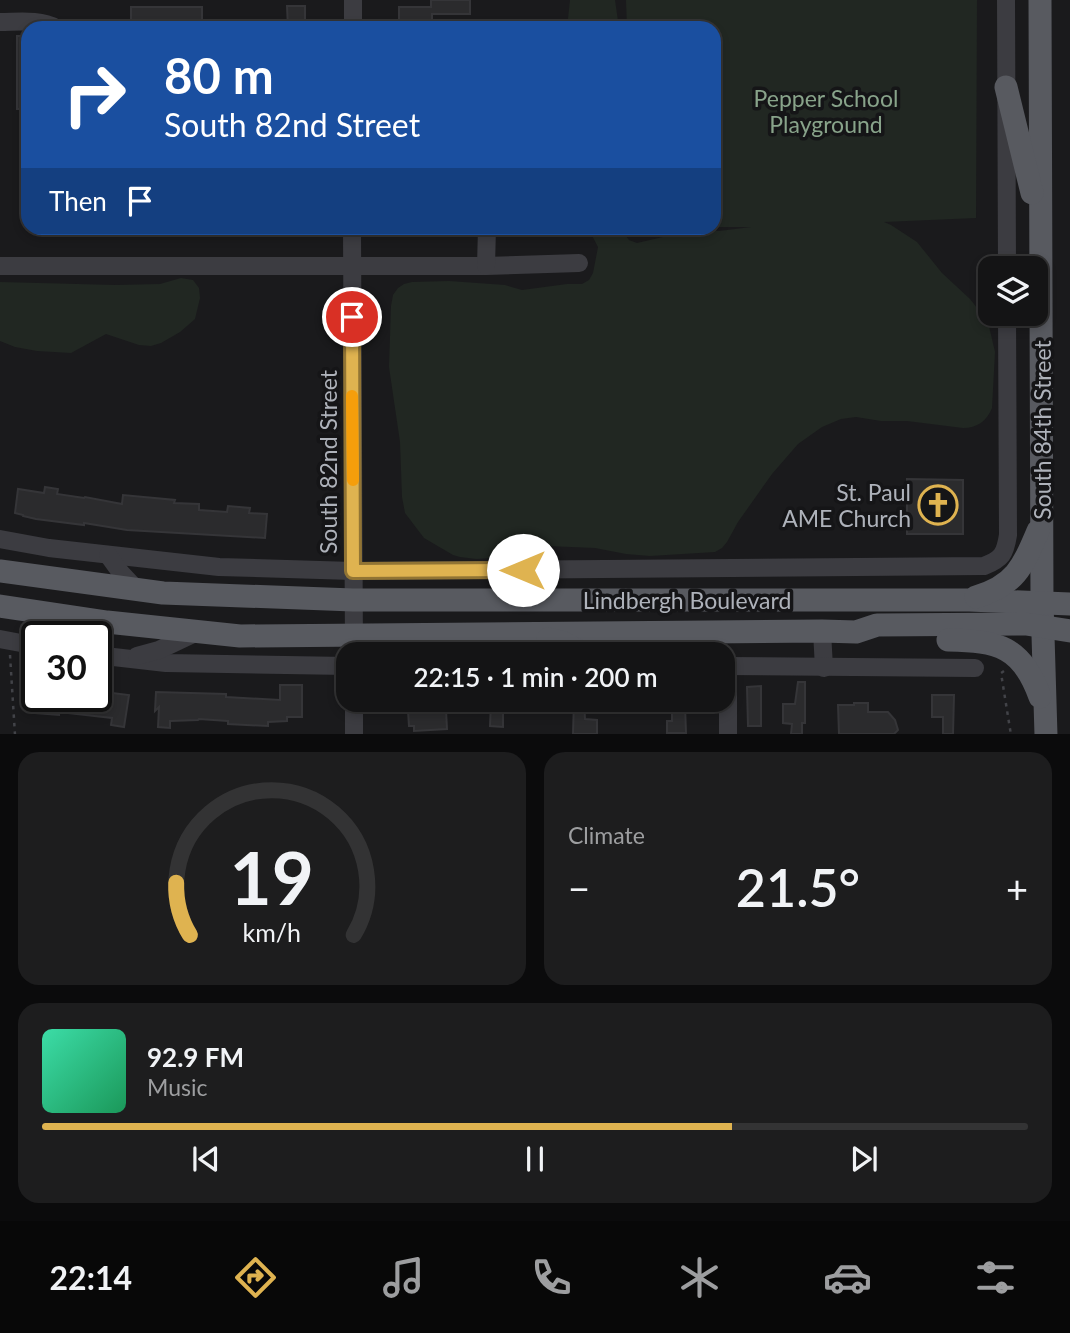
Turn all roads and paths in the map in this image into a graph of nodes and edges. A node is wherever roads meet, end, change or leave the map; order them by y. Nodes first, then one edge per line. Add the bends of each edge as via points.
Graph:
1 (353, 0) edge
2 (1006, 0) edge
3 (1040, 0) edge
4 (353, 21) edge
5 (0, 22) edge
6 (21, 23) edge
7 (1006, 87) junction
8 (1041, 232) junction
9 (352, 235) edge
10 (487, 235) edge
11 (1007, 256) edge
12 (579, 263) dead end
13 (0, 265) edge
14 (486, 265) junction
15 (352, 266) junction
16 (1007, 326) edge
17 (1042, 522) junction
18 (0, 539) edge
19 (108, 555) junction
20 (994, 562) joint
21 (550, 570) junction
22 (0, 571) edge
23 (353, 571) junction
24 (136, 589) junction
25 (353, 600) junction
26 (551, 600) junction
27 (969, 600) junction
28 (1042, 602) junction
29 (1070, 604) edge
30 (0, 606) edge
31 (1044, 627) junction
32 (822, 631) junction
33 (1070, 631) edge
34 (197, 632) junction
35 (856, 632) junction
36 (521, 633) junction
37 (5, 640) edge
38 (354, 642) edge
39 (384, 642) edge
40 (560, 642) edge
41 (336, 643) edge
42 (112, 657) edge
43 (120, 658) junction
44 (735, 666) edge
45 (336, 667) edge
46 (824, 668) junction
47 (975, 668) dead end
48 (1007, 669) dead end
49 (354, 712) edge
50 (726, 712) edge
51 (1046, 723) edge
52 (15, 734) edge
53 (354, 734) edge
54 (727, 734) edge
55 (1012, 734) edge

1 - 4 street
2 - 7 street
3 - 8 main road, South 84th Street
5 - 6 street
7 - 8 main road
7 - 11 street
8 - 17 main road, South 84th Street
9 - 15 street, South 82nd Street
10 - 14 street
12 - 14 street
13 - 15 street
14 - 15 street
15 - 23 street, South 82nd Street
16 - 20 street, South 84th Street via 1008,535 1002,556
17 - 27 main road via 1019,571 994,590
17 - 28 main road, South 84th Street
18 - 19 street, Lindbergh Boulevard
19 - 23 street, Lindbergh Boulevard via 219,567
19 - 24 street
20 - 21 street, Lindbergh Boulevard via 966,567
21 - 23 street, Lindbergh Boulevard
21 - 26 street
22 - 24 main road, Lindbergh Boulevard
23 - 25 street, South 82nd Street
24 - 25 main road, Lindbergh Boulevard
25 - 26 main road, Lindbergh Boulevard
25 - 38 street, South 82nd Street
26 - 27 main road, Lindbergh Boulevard
27 - 28 main road, Lindbergh Boulevard
28 - 29 main road, Lindbergh Boulevard
28 - 31 main road, South 84th Street
30 - 34 main road, Lindbergh Boulevard
31 - 33 main road, Lindbergh Boulevard
31 - 35 main road, Lindbergh Boulevard via 877,625
31 - 51 main road, South 84th Street
32 - 35 main road, Lindbergh Boulevard
32 - 36 main road, Lindbergh Boulevard
32 - 46 street
34 - 41 main road, Lindbergh Boulevard
34 - 43 street via 159,650
35 - 51 main road via 878,640 980,640 1004,648 1030,674
36 - 39 main road, Lindbergh Boulevard
36 - 40 main road
37 - 52 path
42 - 43 street
43 - 45 street
44 - 46 street
46 - 47 street
48 - 55 path via 1001,673
49 - 53 street
50 - 54 street

